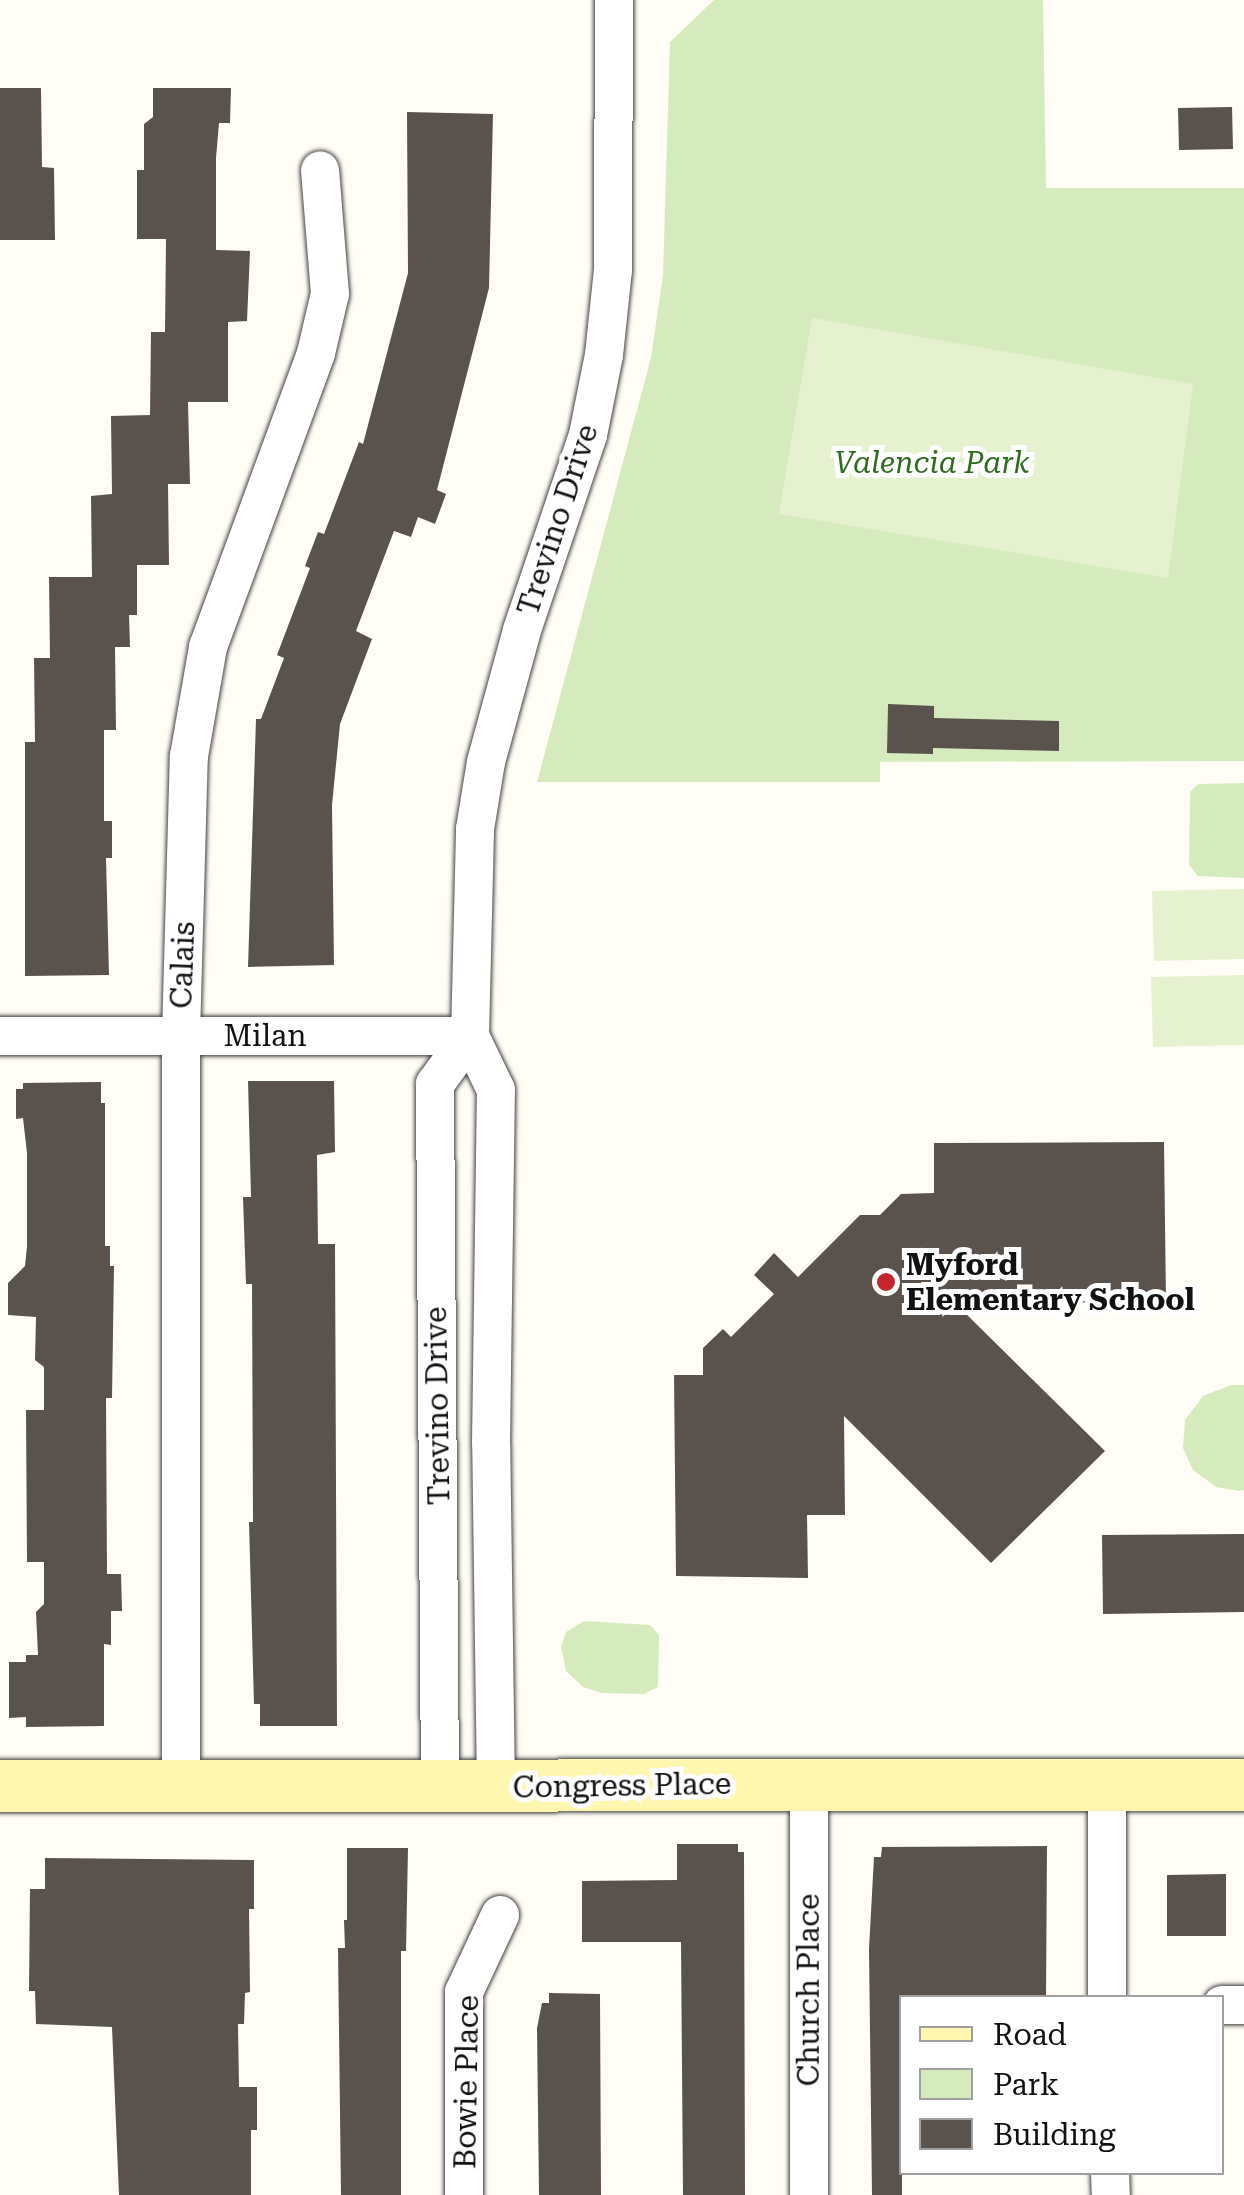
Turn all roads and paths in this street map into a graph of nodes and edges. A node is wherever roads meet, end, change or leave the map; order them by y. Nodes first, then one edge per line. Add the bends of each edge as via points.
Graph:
1 (614, 0) edge
2 (320, 170) dead end
3 (0, 1036) edge
4 (182, 1036) junction
5 (470, 1036) junction
6 (1107, 1783) junction
7 (181, 1784) junction
8 (808, 1784) junction
9 (1244, 1785) edge
10 (0, 1786) edge
11 (440, 1787) junction
12 (496, 1788) junction
13 (500, 1915) dead end
14 (1106, 1995) edge
15 (464, 2195) edge
16 (809, 2195) edge

1 - 5 street, Trevino Drive via 613,270 604,356 588,436 522,630 486,762 475,828
2 - 4 street, Calais via 330,294 316,353 208,647 198,695 189,756
3 - 4 street, Milan
4 - 5 street, Milan
4 - 7 street, Calais
5 - 11 street, Trevino Drive via 435,1084
5 - 12 street, Trevino Drive via 496,1090
6 - 8 street, Congress Place
6 - 9 street, Congress Place
6 - 14 street
7 - 10 street, Congress Place
7 - 11 street, Congress Place
8 - 12 street, Congress Place
8 - 16 street, Church Place
11 - 12 street, Congress Place
13 - 15 street, Bowie Place via 464,1992

